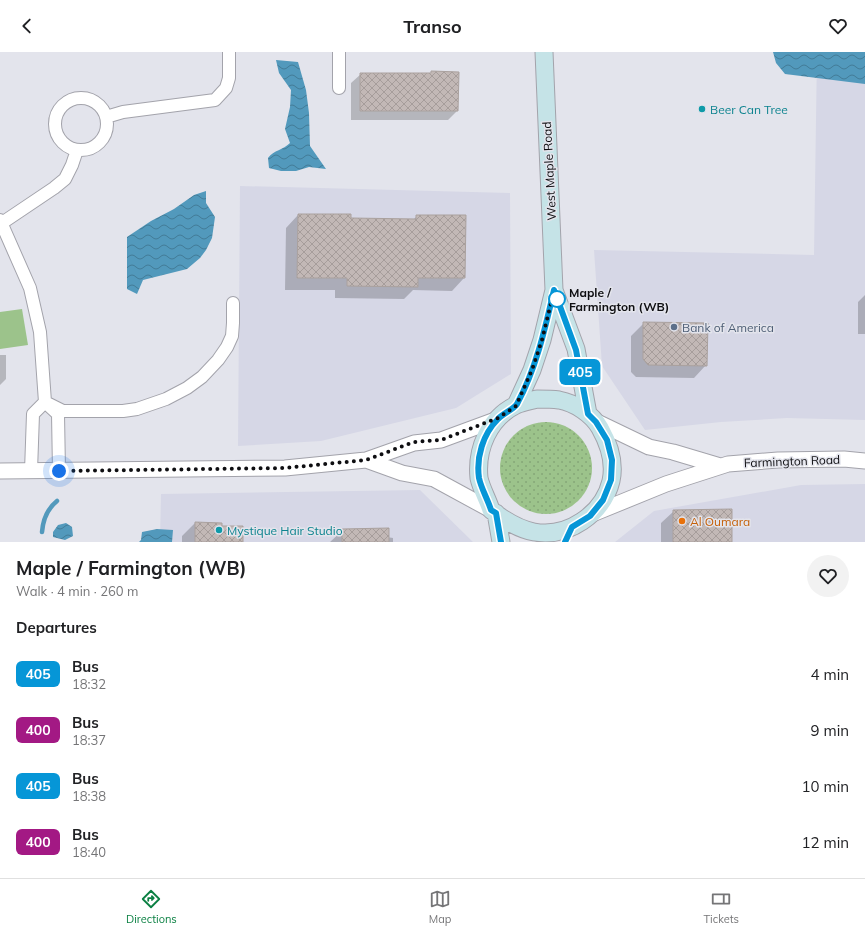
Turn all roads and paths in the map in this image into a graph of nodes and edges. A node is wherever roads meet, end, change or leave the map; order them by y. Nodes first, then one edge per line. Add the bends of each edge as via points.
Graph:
1 (229, 52) edge
2 (339, 52) edge
3 (544, 52) edge
4 (339, 88) dead end
5 (106, 117) junction
6 (76, 150) junction
7 (1, 221) edge
8 (554, 290) junction
9 (233, 303) dead end
10 (45, 402) junction
11 (516, 406) junction
12 (498, 418) junction
13 (592, 418) junction
14 (366, 460) junction
15 (865, 461) edge
16 (720, 466) junction
17 (0, 471) edge
18 (31, 471) junction
19 (59, 471) junction
20 (493, 511) junction
21 (590, 516) junction
22 (572, 527) junction
23 (501, 542) edge
24 (564, 542) edge

1 - 5 street via 229,78 226,88 215,100 123,112
2 - 4 street
3 - 8 main road, West Maple Road
5 - 6 street via 107,126 100,142 85,150
5 - 6 street via 96,103 88,99 76,99 64,104 56,118 57,135 62,142
6 - 7 street via 65,179
7 - 10 street via 30,288 40,332
8 - 11 main road, West Maple Road via 542,340
8 - 13 main road, West Maple Road via 576,350
9 - 10 street via 232,336 227,347 202,377 187,388 166,399 123,411 63,411
10 - 18 street via 33,414
10 - 19 street via 58,414
11 - 12 main road
11 - 13 main road via 537,399 560,400
12 - 14 street via 441,440 414,442
12 - 20 main road via 485,436 479,457 480,479
13 - 16 street, Farmington Road via 649,447
13 - 21 main road via 607,440 612,460 611,480 603,500
14 - 19 street via 285,468
14 - 20 street via 402,473 434,479
15 - 16 street, Farmington Road via 778,460
16 - 21 street, Farmington Road via 666,484
17 - 18 street
18 - 19 street
20 - 22 main road via 516,526 535,532 554,532
20 - 23 main road
21 - 22 main road
22 - 24 main road

